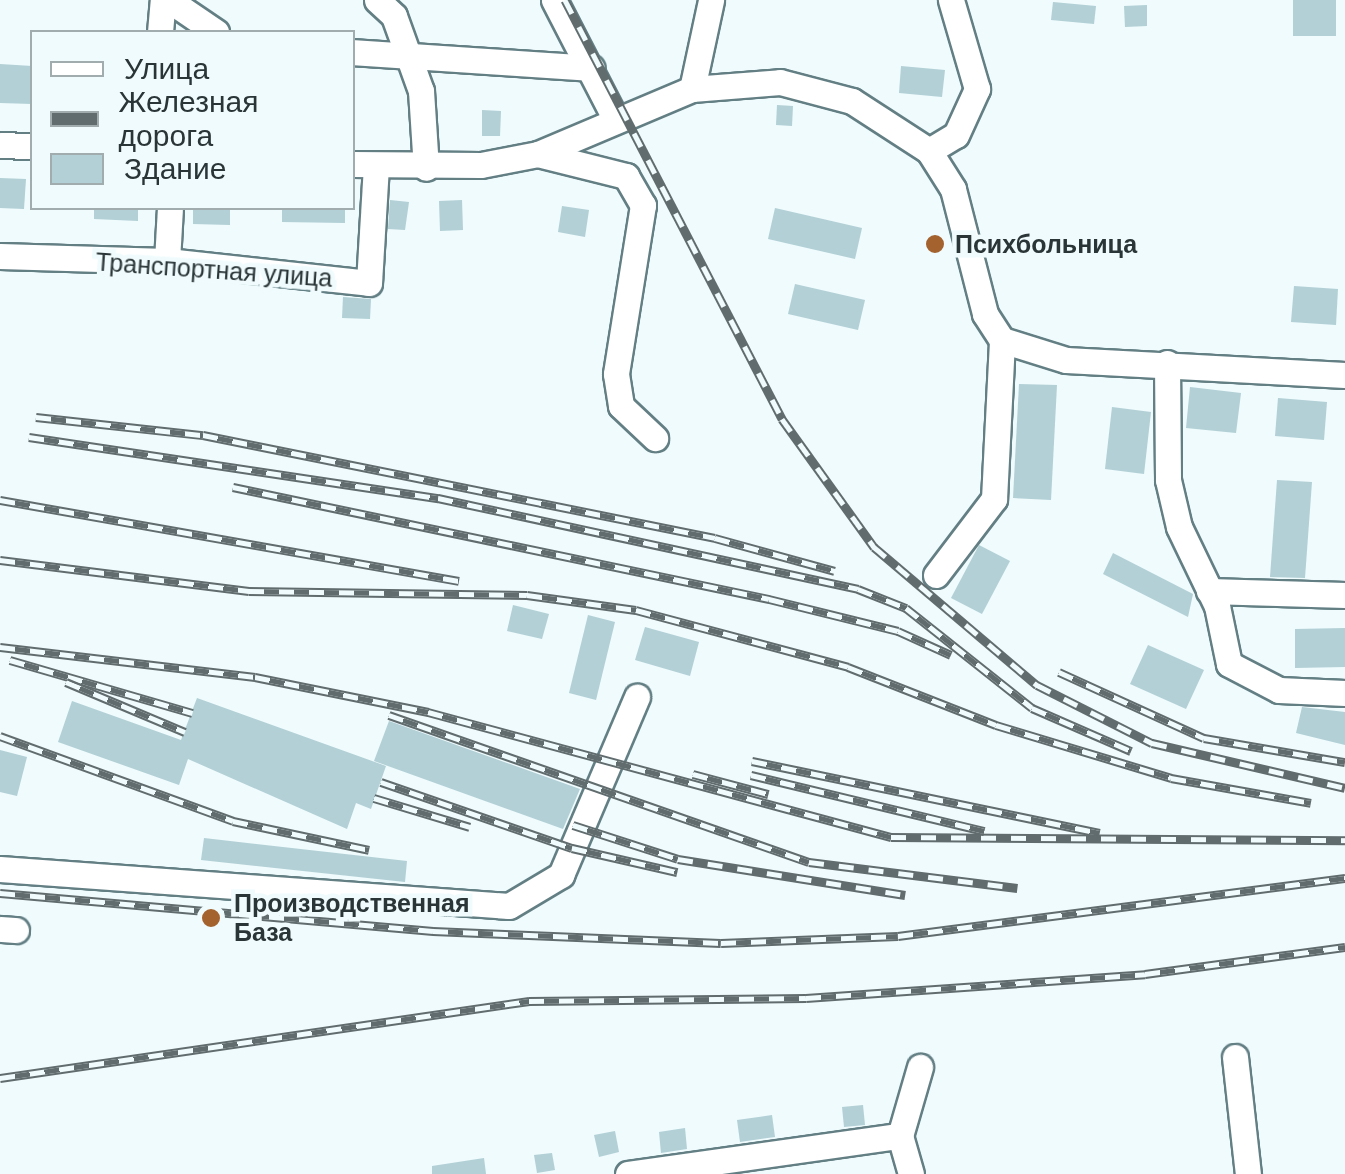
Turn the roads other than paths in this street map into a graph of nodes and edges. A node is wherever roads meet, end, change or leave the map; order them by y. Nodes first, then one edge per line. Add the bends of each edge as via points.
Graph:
1 (166, 0) edge
2 (377, 0) edge
3 (554, 0) edge
4 (711, 0) edge
5 (951, 0) edge
6 (160, 30) edge
7 (213, 30) edge
8 (355, 52) edge
9 (409, 56) junction
10 (591, 68) junction
11 (692, 89) junction
12 (615, 118) junction
13 (0, 145) edge
14 (30, 146) edge
15 (930, 151) junction
16 (538, 154) junction
17 (364, 165) edge
18 (426, 168) junction
19 (170, 210) edge
20 (0, 256) edge
21 (168, 261) junction
22 (1002, 340) junction
23 (1166, 363) junction
24 (1345, 375) edge
25 (655, 438) dead end
26 (936, 575) dead end
27 (1209, 590) junction
28 (1345, 595) edge
29 (1345, 693) edge
30 (637, 697) dead end
31 (0, 868) edge
32 (1235, 1056) dead end
33 (920, 1067) dead end
34 (900, 1136) junction
35 (628, 1174) edge
36 (911, 1174) edge
37 (1248, 1174) edge

1 - 6 street
1 - 7 street
2 - 9 street via 394,16
3 - 10 street
4 - 11 street
5 - 15 street via 976,89 956,135
8 - 9 street
9 - 10 street
9 - 18 street via 421,91
10 - 12 street
11 - 12 street
11 - 15 street via 780,82 834,96 894,122
12 - 16 street
13 - 14 street
15 - 22 street via 952,189 985,314
16 - 18 street
16 - 25 street via 626,176 643,205 616,374 622,406
17 - 18 street
17 - 21 street, Транспортная улица via 369,283
19 - 21 street
20 - 21 street, Транспортная улица
22 - 23 street via 1066,360
22 - 26 street via 994,499
23 - 24 street
23 - 27 street via 1168,480
27 - 28 street
27 - 29 street via 1229,664 1247,680
30 - 31 street via 561,874 508,906
32 - 37 street
33 - 34 street
34 - 35 street
34 - 36 street

